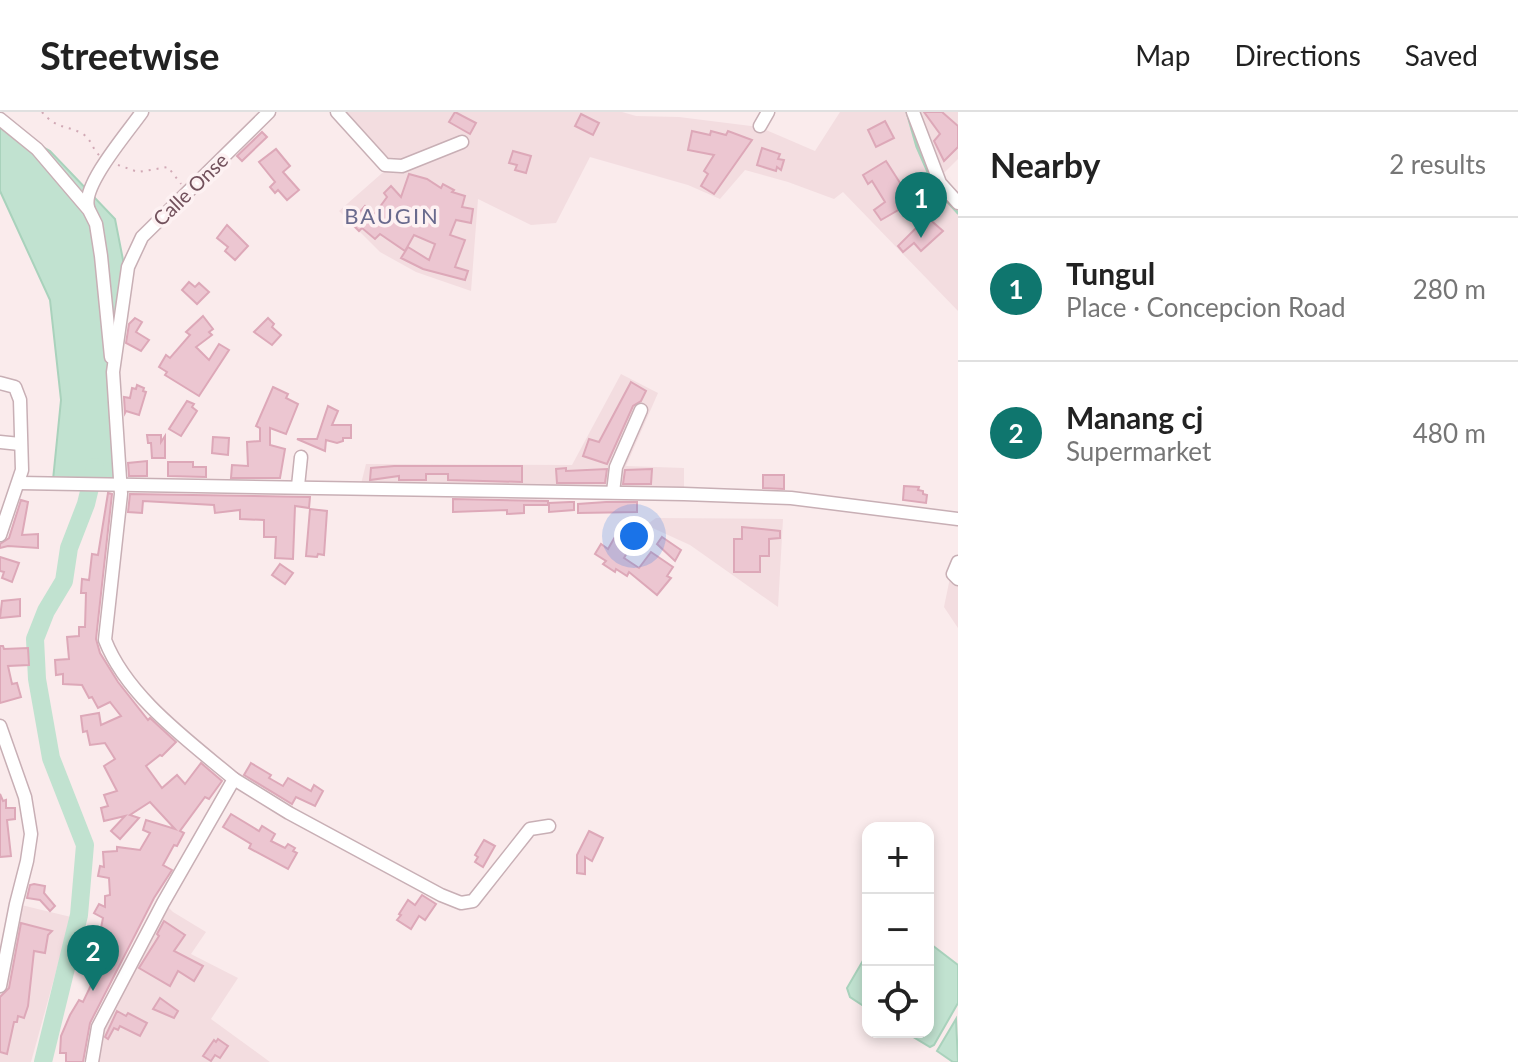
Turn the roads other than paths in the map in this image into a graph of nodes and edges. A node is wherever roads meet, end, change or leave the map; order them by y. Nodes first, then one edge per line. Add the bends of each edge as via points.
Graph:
1 (142, 112) edge
2 (269, 112) edge
3 (337, 112) edge
4 (768, 112) edge
5 (913, 112) edge
6 (0, 119) edge
7 (760, 126) dead end
8 (462, 142) dead end
9 (958, 203) edge
10 (89, 210) junction
11 (113, 372) junction
12 (0, 383) edge
13 (641, 410) dead end
14 (0, 442) edge
15 (20, 444) junction
16 (301, 457) dead end
17 (19, 483) junction
18 (121, 485) junction
19 (298, 486) junction
20 (613, 492) junction
21 (958, 519) edge
22 (2, 525) edge
23 (958, 562) edge
24 (958, 579) edge
25 (0, 726) edge
26 (234, 779) junction
27 (549, 826) dead end
28 (0, 986) edge
29 (92, 1062) edge

1 - 10 street via 92,184 86,198
2 - 11 street, Calle Onse via 142,237 126,275
3 - 8 street via 385,165 402,166
4 - 7 street
5 - 9 street via 940,183
6 - 10 street via 37,149
10 - 11 street via 101,256
11 - 18 street
12 - 15 street via 15,387 20,400
13 - 20 street via 616,467
14 - 15 street
15 - 17 street
16 - 19 street
17 - 18 street
17 - 22 street
18 - 19 street
18 - 26 street via 105,640 112,658 159,715
19 - 20 street
20 - 21 street via 791,498
23 - 24 street via 953,574
25 - 28 street via 25,797 31,834
26 - 27 street via 461,903 473,901 530,829
26 - 29 street via 98,1027

